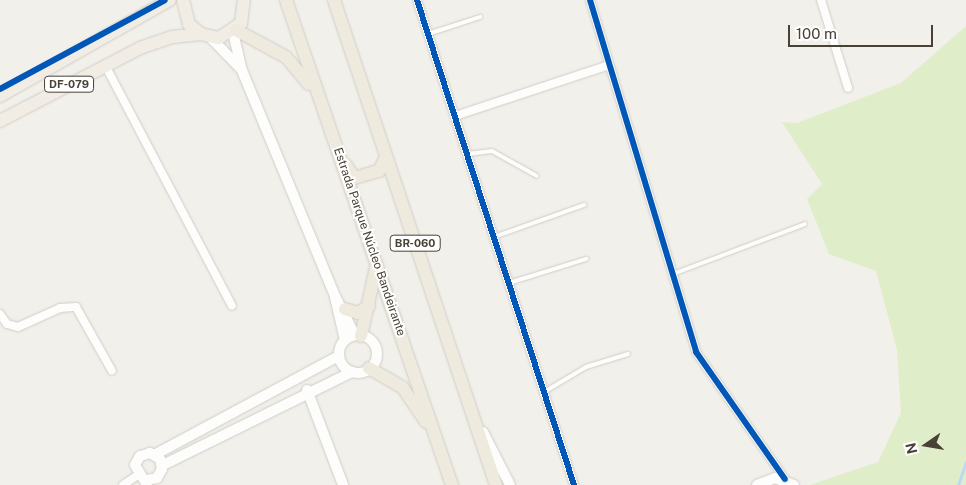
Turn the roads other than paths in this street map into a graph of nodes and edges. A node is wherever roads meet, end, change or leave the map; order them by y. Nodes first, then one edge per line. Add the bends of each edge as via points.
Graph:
1 (170, 0) edge
2 (183, 0) edge
3 (244, 0) edge
4 (286, 0) edge
5 (334, 0) edge
6 (417, 0) edge
7 (590, 0) edge
8 (821, 0) edge
9 (480, 17) dead end
10 (235, 31) junction
11 (428, 34) junction
12 (205, 35) junction
13 (104, 65) junction
14 (609, 65) junction
15 (241, 68) junction
16 (848, 88) dead end
17 (0, 96) edge
18 (317, 97) junction
19 (455, 116) junction
20 (0, 121) edge
21 (466, 154) junction
22 (340, 157) junction
23 (386, 157) junction
24 (537, 176) dead end
25 (584, 205) dead end
26 (805, 224) dead end
27 (494, 237) junction
28 (586, 260) dead end
29 (377, 266) junction
30 (670, 275) junction
31 (509, 283) junction
32 (335, 296) junction
33 (232, 306) dead end
34 (369, 306) junction
35 (345, 309) junction
36 (0, 314) edge
37 (358, 336) junction
38 (345, 340) junction
39 (628, 354) dead end
40 (339, 356) junction
41 (370, 368) junction
42 (112, 371) dead end
43 (352, 372) junction
44 (307, 390) junction
45 (544, 392) junction
46 (471, 409) junction
47 (436, 435) junction
48 (156, 454) junction
49 (162, 469) junction
50 (785, 479) junction
51 (144, 480) edge
52 (123, 485) edge
53 (166, 485) edge
54 (343, 485) edge
55 (452, 485) edge
56 (496, 485) edge
57 (510, 485) edge
58 (574, 485) edge
59 (757, 485) edge
60 (794, 485) edge

1 - 17 main road, DF-079
2 - 12 main road via 185,17
3 - 10 main road
4 - 18 highway, Estrada Parque Núcleo Bandeirante / BR-060
5 - 23 highway, BR-060
6 - 11 street
7 - 14 street
8 - 16 street
9 - 11 lane
10 - 12 main road, DF-079
10 - 15 street
10 - 18 highway via 286,57
11 - 19 street
12 - 13 main road, DF-079 via 172,37
12 - 15 street
13 - 20 main road, DF-079
13 - 33 street
14 - 19 street
14 - 30 street
15 - 32 street
18 - 22 highway, Estrada Parque Núcleo Bandeirante / BR-060
19 - 21 street
21 - 24 lane via 492,151
21 - 27 street
22 - 23 highway via 354,178 379,171
22 - 29 highway, Estrada Parque Núcleo Bandeirante / BR-060
23 - 46 highway, BR-060
25 - 27 lane
26 - 30 lane
27 - 31 street
28 - 31 lane
29 - 34 highway
29 - 47 highway, Estrada Parque Núcleo Bandeirante / BR-060
30 - 50 street via 696,352
31 - 45 street
32 - 35 street
32 - 38 street
34 - 35 highway via 358,313
34 - 37 highway
35 - 37 street
36 - 42 street via 7,324 18,327 60,308 76,308
37 - 38 street
37 - 41 street via 376,349
38 - 40 street
39 - 45 lane via 586,367
40 - 43 street
40 - 48 street
41 - 43 street
41 - 47 highway via 403,388
43 - 44 street
44 - 49 street
44 - 54 street
45 - 58 street
46 - 56 highway, BR-060
46 - 57 street
47 - 55 highway, Estrada Parque Núcleo Bandeirante / BR-060
48 - 49 street
48 - 51 street via 145,453 137,460
49 - 51 street
49 - 53 street
50 - 59 street
50 - 60 street
51 - 52 street

